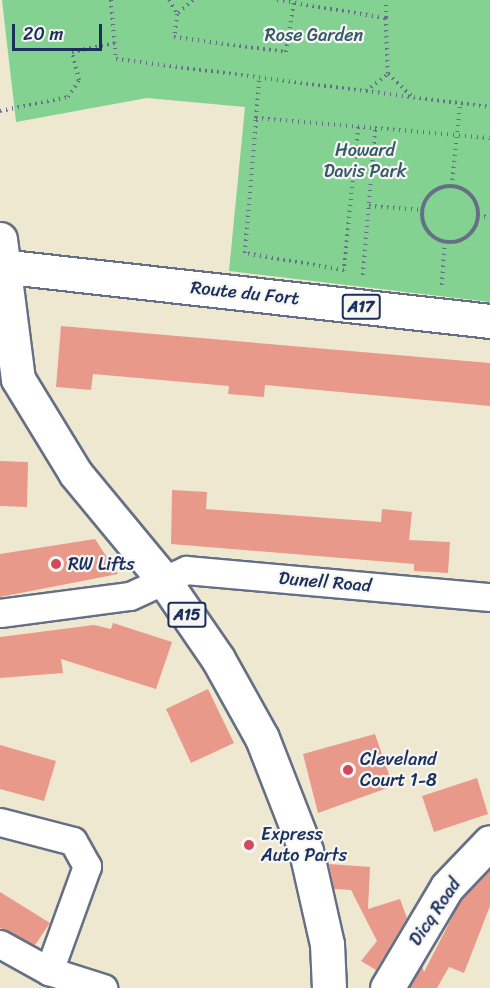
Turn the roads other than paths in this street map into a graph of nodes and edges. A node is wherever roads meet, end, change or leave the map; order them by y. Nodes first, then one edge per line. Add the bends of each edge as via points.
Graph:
1 (1, 257) edge
2 (490, 321) edge
3 (162, 579) junction
4 (490, 597) edge
5 (0, 613) edge
6 (0, 822) edge
7 (490, 843) edge
8 (0, 944) edge
9 (49, 971) junction
10 (103, 988) edge
11 (330, 988) edge
12 (387, 988) edge

1 - 2 main road, Route du Fort / A17
1 - 3 main road, A15 via 18,379 37,416
3 - 4 street, Dunell Road via 186,570
3 - 5 street, Dunell Road via 130,596
3 - 11 main road, A15 via 218,659 262,738 306,851 327,944
6 - 9 street via 73,841 87,866
7 - 12 main road, Dicq Road via 447,887
8 - 9 street
9 - 10 street

